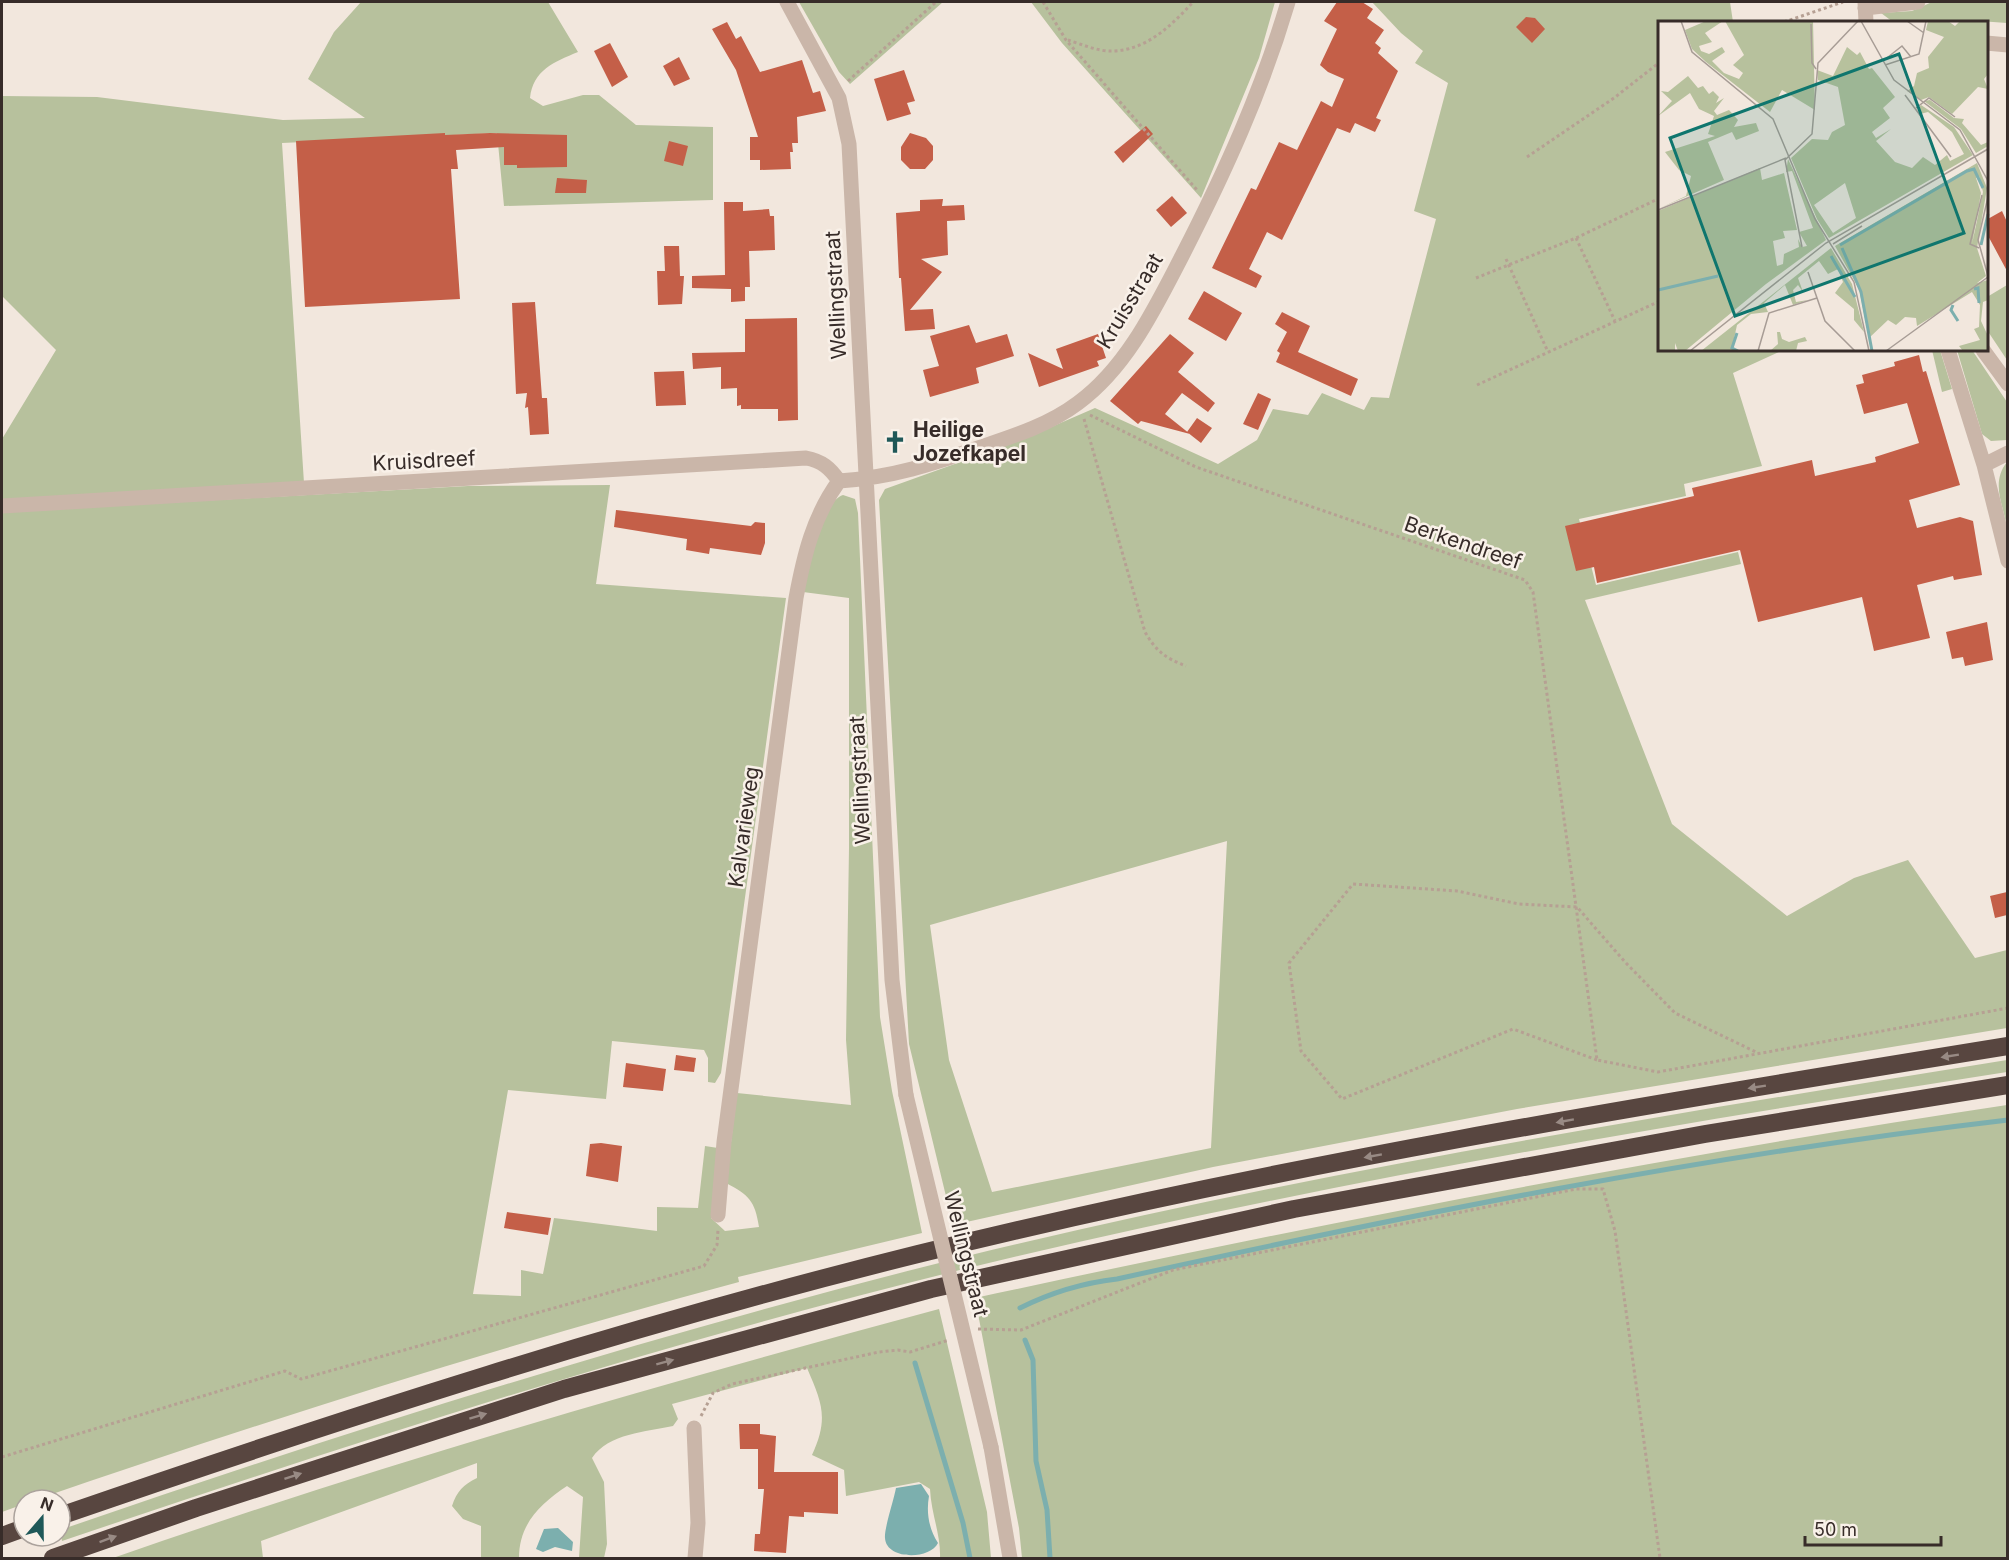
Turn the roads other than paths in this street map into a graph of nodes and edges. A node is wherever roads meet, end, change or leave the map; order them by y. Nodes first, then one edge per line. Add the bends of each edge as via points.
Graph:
1 (787, 2) edge
2 (1288, 2) edge
3 (1918, 2) edge
4 (1866, 11) edge
5 (1988, 43) edge
6 (2007, 45) edge
7 (1948, 351) edge
8 (1984, 351) edge
9 (2007, 384) edge
10 (2007, 453) edge
11 (1984, 465) junction
12 (868, 479) junction
13 (839, 481) junction
14 (2, 506) edge
15 (2007, 561) edge
16 (2007, 1046) edge
17 (2007, 1085) edge
18 (718, 1215) road end
19 (694, 1428) road end
20 (72, 1512) edge
21 (53, 1558) edge
22 (695, 1558) edge
23 (1010, 1558) edge

1 - 12 street, Wellingstraat via 844,114 852,177
2 - 12 street, Kruisstraat via 1264,80 1209,204 1152,312 1102,382 1078,404 1022,433 909,472
3 - 4 street
5 - 6 street
7 - 11 street
8 - 9 street
10 - 11 street
11 - 15 street
12 - 13 street
12 - 23 street, Wellingstraat, bridge via 891,969 906,1095 991,1447
13 - 14 street, Kruisdreef via 819,460 806,458
13 - 18 street, Kalvarieweg via 813,526 796,598 724,1142
16 -> 20 highway via 1698,1096 1284,1173 915,1255 409,1398
21 -> 17 highway via 564,1389 931,1289 1294,1209 1705,1134
19 - 22 street via 698,1523

